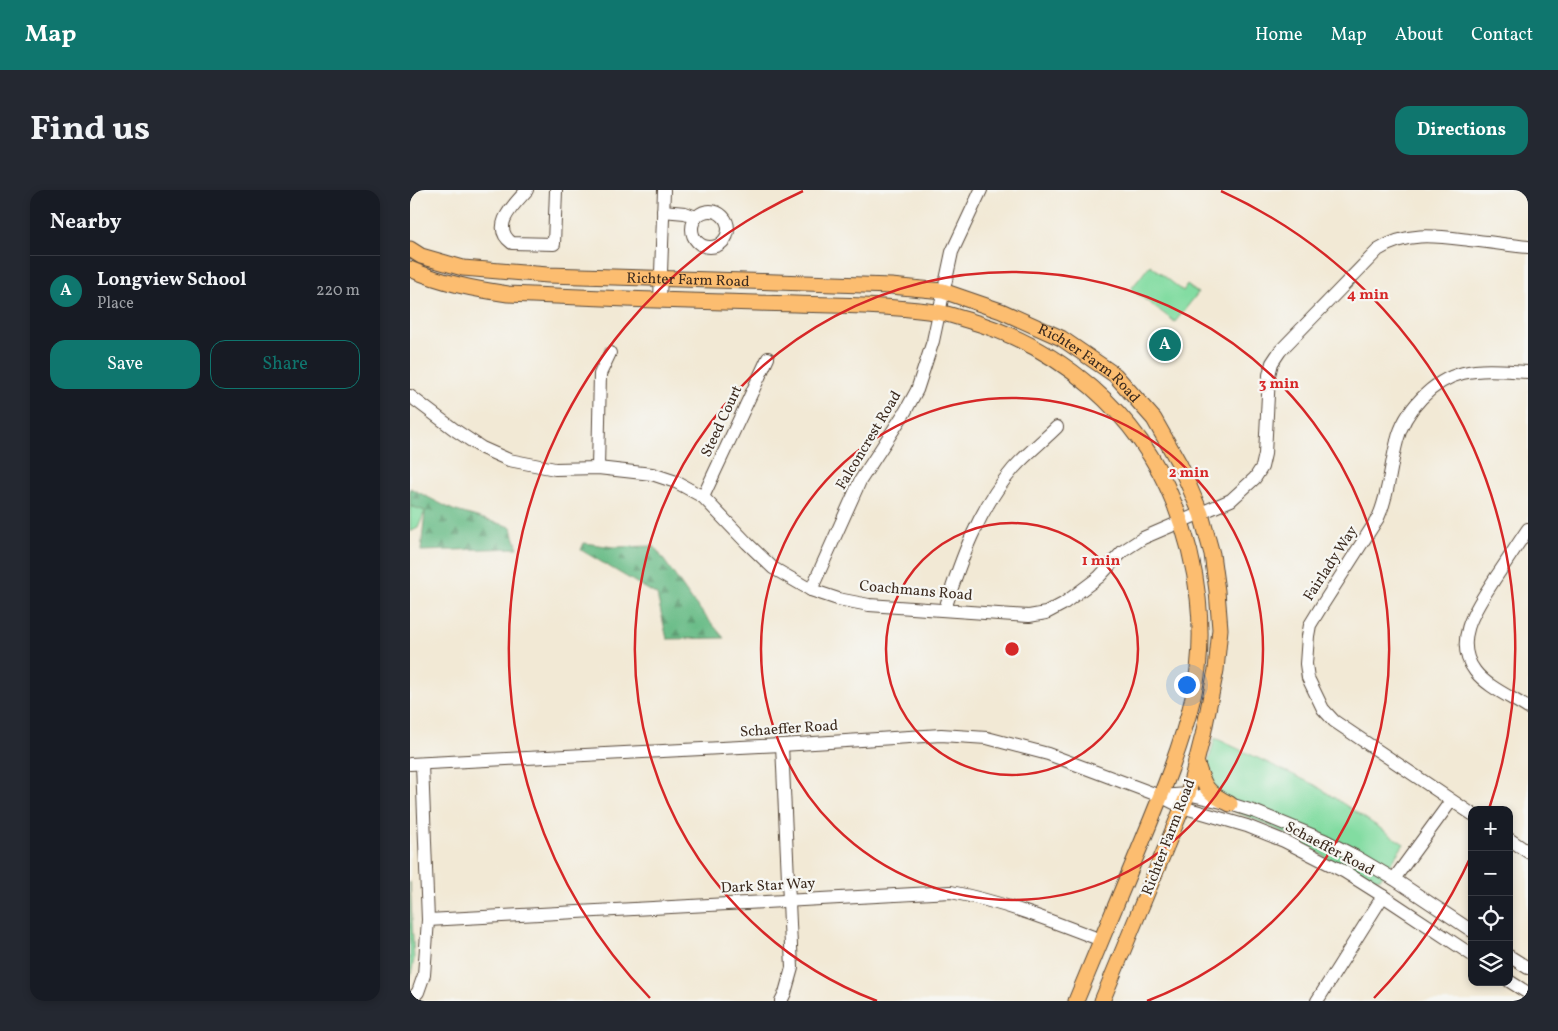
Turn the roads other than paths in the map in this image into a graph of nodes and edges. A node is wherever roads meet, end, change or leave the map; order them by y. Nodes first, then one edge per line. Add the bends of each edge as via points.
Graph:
1 (527, 190) edge
2 (556, 190) edge
3 (664, 190) edge
4 (981, 190) edge
5 (663, 211) junction
6 (696, 217) dead end
7 (1528, 247) edge
8 (410, 249) edge
9 (410, 269) edge
10 (661, 277) junction
11 (943, 291) junction
12 (660, 300) junction
13 (938, 312) junction
14 (610, 353) dead end
15 (768, 358) dead end
16 (1528, 372) edge
17 (410, 396) edge
18 (1058, 427) dead end
19 (598, 468) junction
20 (704, 497) junction
21 (1201, 514) junction
22 (1182, 522) junction
23 (1528, 529) edge
24 (811, 590) junction
25 (945, 609) junction
26 (1528, 708) edge
27 (782, 746) junction
28 (1196, 761) junction
29 (416, 764) edge
30 (1160, 796) junction
31 (1185, 801) junction
32 (1451, 801) junction
33 (1230, 804) junction
34 (1468, 812) edge
35 (1513, 842) edge
36 (1528, 852) edge
37 (1394, 879) junction
38 (1383, 896) junction
39 (788, 900) junction
40 (428, 920) junction
41 (1468, 928) edge
42 (1101, 940) junction
43 (1468, 952) edge
44 (1513, 959) edge
45 (1528, 968) edge
46 (1513, 984) edge
47 (1528, 993) edge
48 (410, 1001) edge
49 (781, 1001) edge
50 (1076, 1001) edge
51 (1102, 1001) edge
52 (1317, 1001) edge

1 - 2 street via 502,221 504,235 512,243 554,244
3 - 5 street
4 - 11 street, Falconcrest Road via 952,252
5 - 6 street
5 - 10 street
7 - 21 street, Coachmans Road via 1430,236 1388,243 1378,250 1280,351 1269,375 1262,467 1231,500
8 - 10 main road, Richter Farm Road via 422,256 463,268 548,275
9 - 12 main road, Richter Farm Road via 475,290
10 - 11 main road, Richter Farm Road
10 - 12 street
11 - 13 street, Falconcrest Road
11 - 21 main road, Richter Farm Road via 1001,311 1061,338 1115,375 1154,419 1180,465
12 - 13 main road, Richter Farm Road
13 - 22 main road, Richter Farm Road via 994,328 1049,354 1101,394 1148,450 1168,486
13 - 24 street, Falconcrest Road via 933,341 917,390 860,481
14 - 19 street via 600,374
15 - 20 street, Steed Court
16 - 32 street, Fairlady Way via 1483,370 1462,373 1439,383 1422,397 1397,438 1381,512 1310,625 1308,636 1308,678 1322,709
17 - 19 street, Coachmans Road via 476,444 509,460 555,469
18 - 25 street via 1014,468 978,519
19 - 20 street, Coachmans Road via 652,474
20 - 24 street, Coachmans Road via 774,568
21 - 22 street, Coachmans Road
21 - 28 main road, Richter Farm Road via 1212,554 1220,629 1216,670
22 - 25 street, Coachmans Road via 1143,538 1123,551 1080,593 1046,613 1028,616
22 - 30 main road, Richter Farm Road via 1199,594 1198,666 1193,697
23 - 26 street via 1473,613 1466,653 1475,670 1487,682
24 - 25 street, Coachmans Road via 869,604
27 - 29 street, Schaeffer Road
27 - 30 street, Schaeffer Road via 941,735 987,738 1048,754
27 - 39 street
28 - 31 main road, Richter Farm Road
28 - 33 main road via 1213,796
29 - 40 street
30 - 31 street, Schaeffer Road
30 - 42 main road, Richter Farm Road
31 - 33 street, Schaeffer Road
31 - 38 street, Schaeffer Road via 1284,841 1345,872
31 - 51 main road, Richter Farm Road
32 - 34 street, Fairlady Way
32 - 37 street
33 - 37 street, Schaeffer Road via 1324,840
35 - 36 street
37 - 41 street, Schaeffer Road
38 - 43 street, Schaeffer Road
38 - 52 street
39 - 40 street, Dark Star Way
39 - 42 street, Dark Star Way via 951,892 1042,917
39 - 49 street via 792,968
40 - 48 street via 424,975 418,992
42 - 50 main road, Richter Farm Road
44 - 45 street
46 - 47 street

